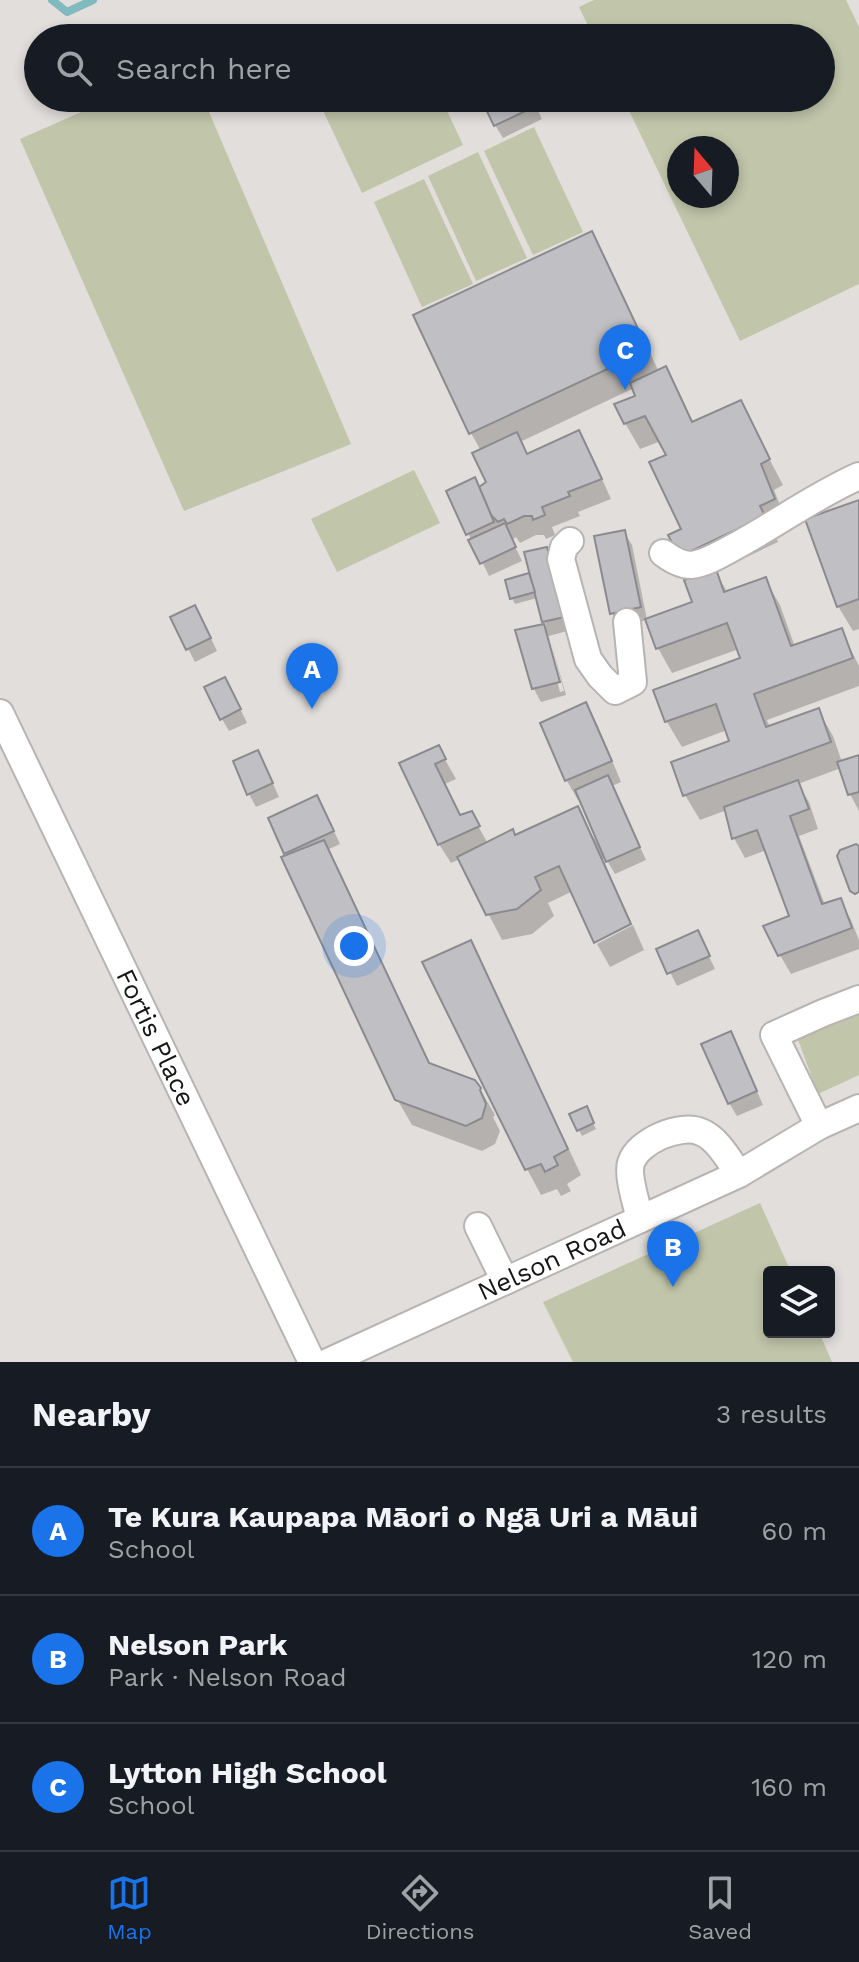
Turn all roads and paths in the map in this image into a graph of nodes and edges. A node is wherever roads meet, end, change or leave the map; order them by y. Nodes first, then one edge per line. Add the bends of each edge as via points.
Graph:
1 (859, 476) edge
2 (570, 541) dead end
3 (663, 553) dead end
4 (627, 622) dead end
5 (0, 713) edge
6 (859, 999) edge
7 (858, 1112) edge
8 (819, 1126) junction
9 (739, 1174) junction
10 (640, 1219) junction
11 (478, 1226) dead end
12 (505, 1281) junction
13 (312, 1362) edge
14 (328, 1362) edge

1 - 3 street via 718,555 692,565
2 - 4 street via 561,559 588,659 615,691 633,682
5 - 13 street, Fortis Place
6 - 8 street via 774,1035
7 - 8 street, Nelson Road
8 - 9 street, Nelson Road
9 - 10 street, Nelson Road
9 - 10 street via 701,1132 683,1129 660,1136 641,1147 630,1164
10 - 12 street, Nelson Road
11 - 12 street
12 - 14 street, Nelson Road

